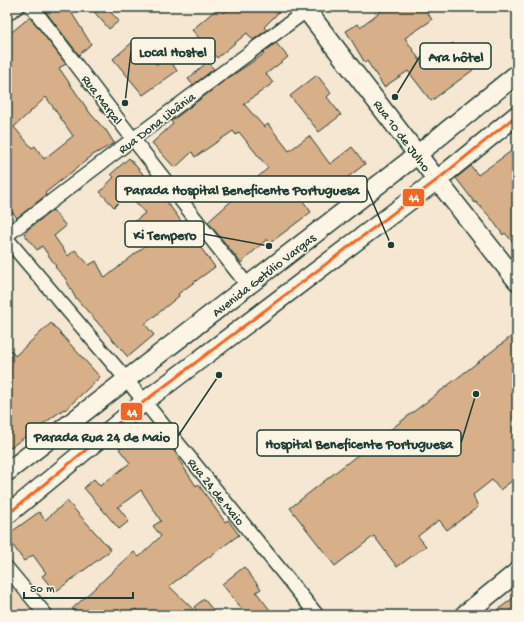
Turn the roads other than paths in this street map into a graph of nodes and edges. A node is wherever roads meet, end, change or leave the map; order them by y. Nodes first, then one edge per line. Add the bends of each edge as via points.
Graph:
1 (17, 7) edge
2 (32, 7) edge
3 (306, 9) edge
4 (7, 14) edge
5 (517, 74) edge
6 (517, 115) edge
7 (133, 139) junction
8 (418, 154) junction
9 (436, 180) junction
10 (7, 235) edge
11 (7, 239) edge
12 (517, 281) edge
13 (248, 286) junction
14 (126, 379) junction
15 (145, 401) junction
16 (7, 472) edge
17 (7, 515) edge
18 (7, 568) edge
19 (517, 572) edge
20 (46, 615) edge
21 (317, 615) edge
22 (464, 615) edge

1 - 4 street
2 - 7 street, Rua Marçal
3 - 7 street, Rua Dona Libânia
3 - 8 main road, Rua 10 de Julho
5 - 8 main road, Avenida Getúlio Vargas
6 - 9 main road
7 - 10 street, Rua Dona Libânia
7 - 13 street, Rua Marçal
8 - 9 main road, Rua 10 de Julho
8 - 13 main road, Avenida Getúlio Vargas
9 - 12 main road, Rua 10 de Julho
9 - 15 main road
11 - 14 street, Rua 24 de Maio
13 - 14 main road, Avenida Getúlio Vargas
14 - 15 street, Rua 24 de Maio
14 - 16 main road, Avenida Getúlio Vargas
15 - 17 main road
15 - 21 street, Rua 24 de Maio
18 - 20 street
19 - 22 main road

